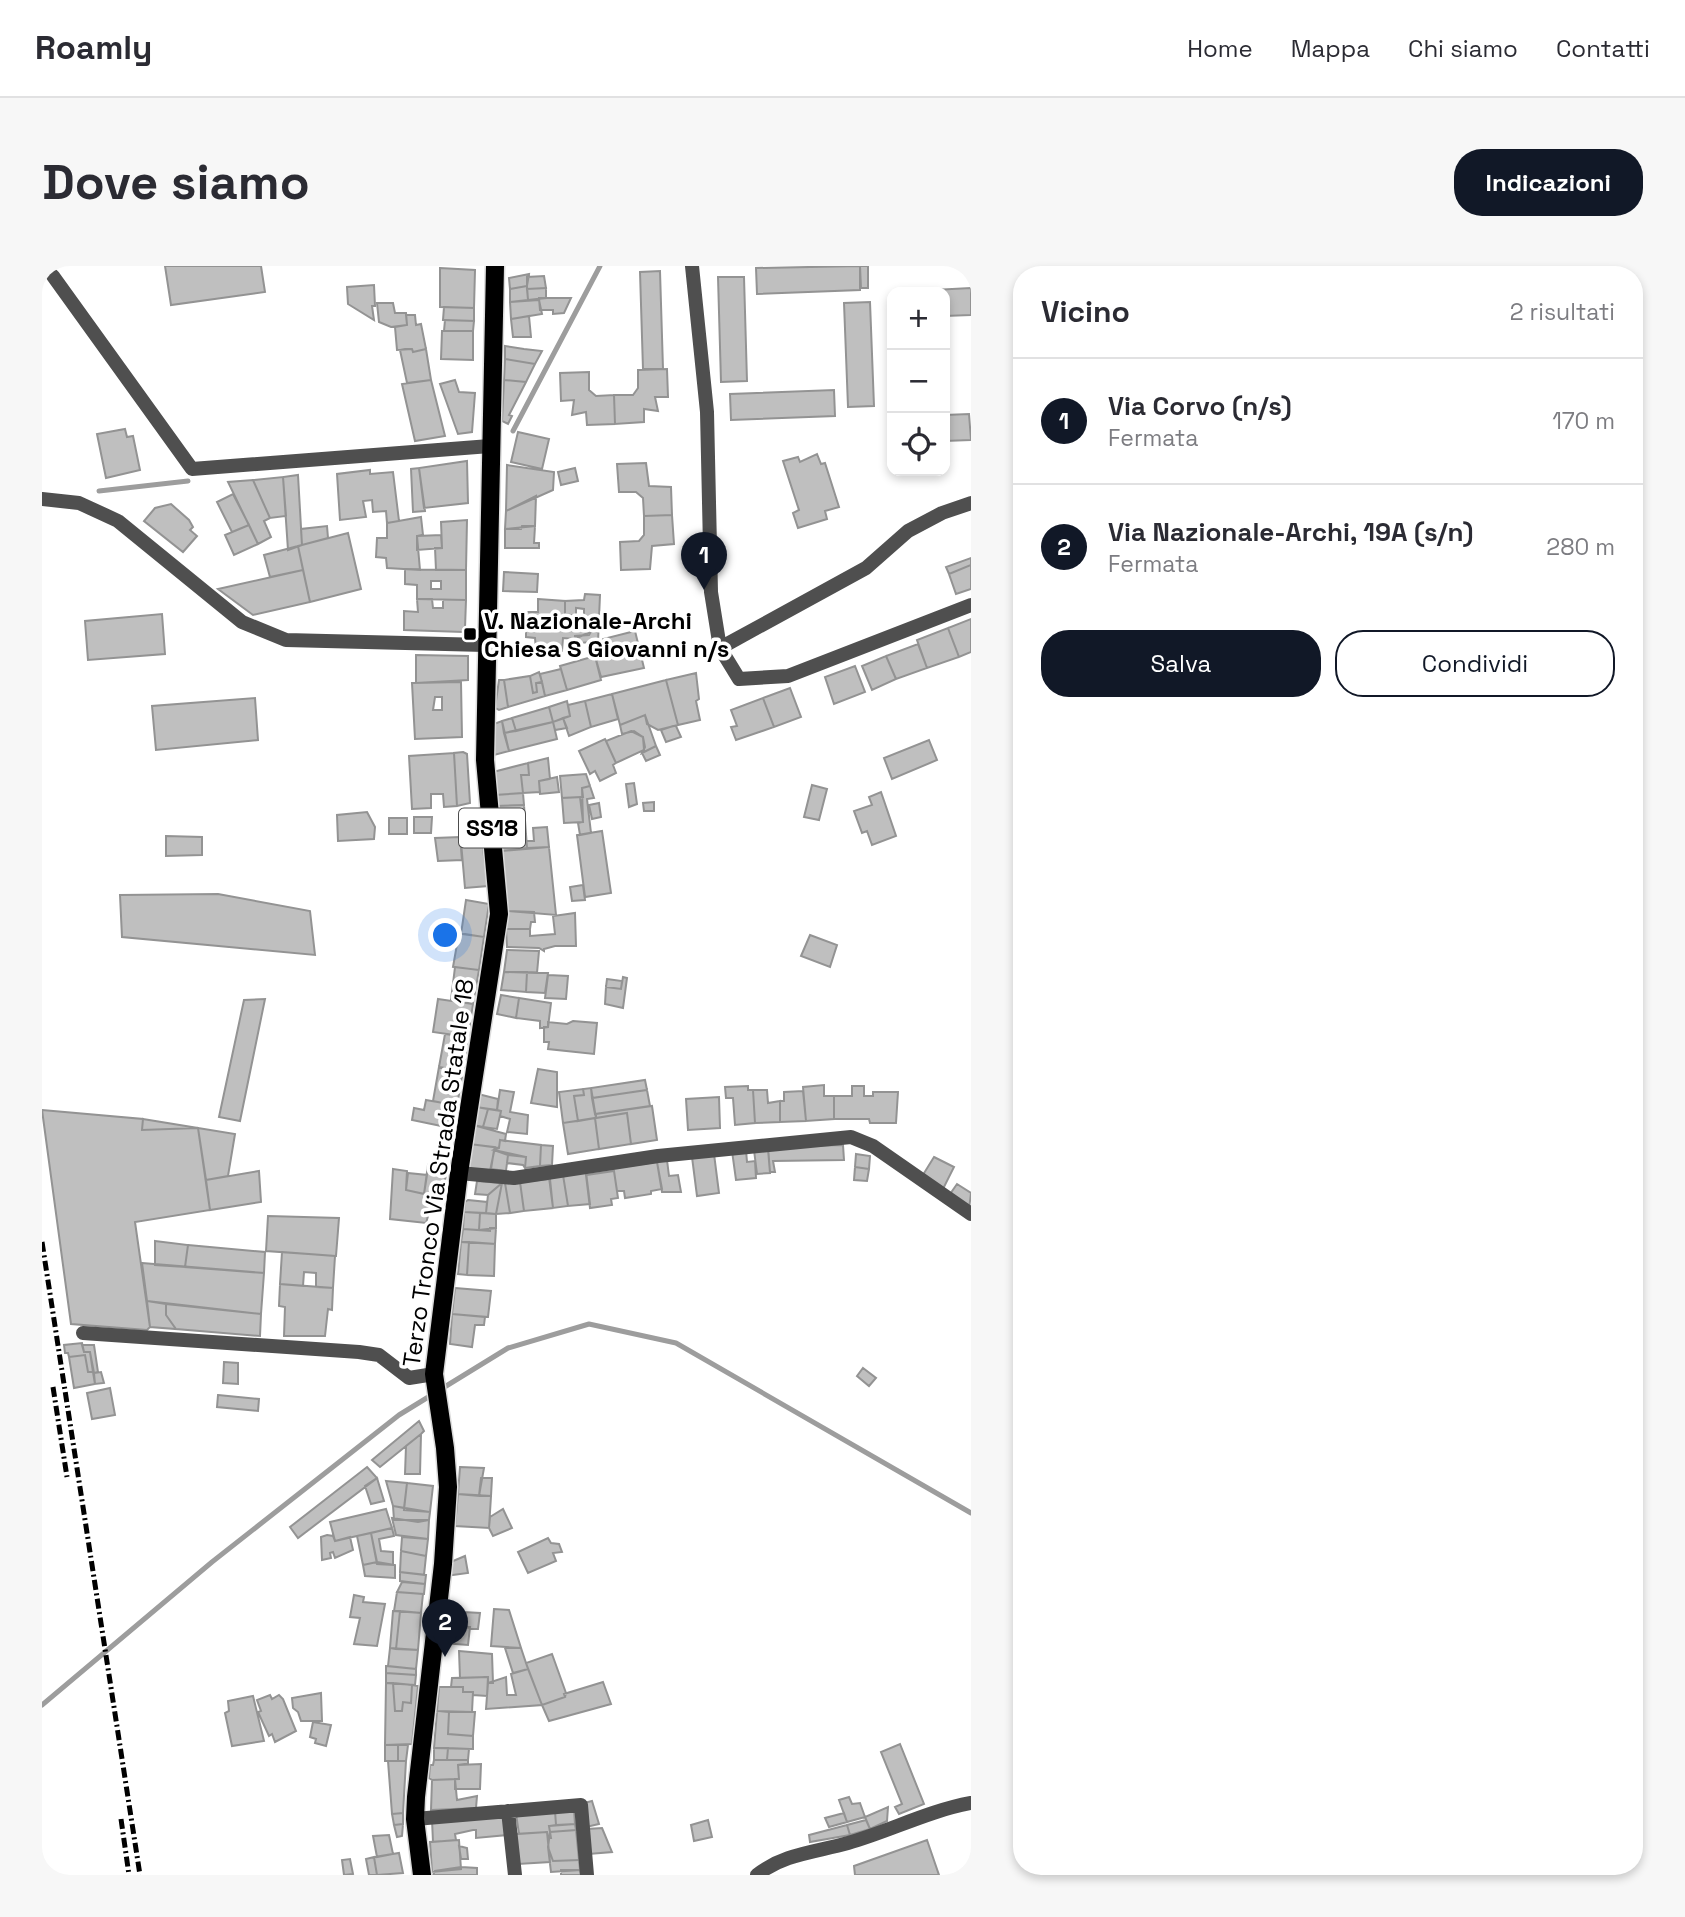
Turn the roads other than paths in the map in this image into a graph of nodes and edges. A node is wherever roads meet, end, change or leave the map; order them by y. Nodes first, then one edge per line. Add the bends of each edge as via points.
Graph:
1 (495, 266) edge
2 (692, 266) edge
3 (53, 276) dead end
4 (490, 446) junction
5 (42, 499) edge
6 (971, 503) edge
7 (971, 605) edge
8 (485, 645) junction
9 (720, 648) junction
10 (458, 1173) junction
11 (971, 1214) edge
12 (83, 1333) dead end
13 (434, 1380) junction
14 (971, 1802) edge
15 (508, 1811) junction
16 (415, 1819) junction
17 (422, 1875) edge
18 (515, 1875) edge
19 (587, 1875) edge
20 (757, 1875) edge

1 - 4 main road, Terzo Tronco Via Strada Statale 18 / SS18
2 - 9 street via 707,412 711,592
3 - 4 street via 192,469
4 - 8 main road, Terzo Tronco Via Strada Statale 18 / SS18
5 - 8 street via 79,503 118,522 242,622 286,640
6 - 9 street via 908,531 866,568
7 - 9 street via 788,676 738,679
8 - 10 main road, Terzo Tronco Via Strada Statale 18 / SS18 via 485,760 499,914
10 - 11 street via 514,1178 659,1156 851,1137 873,1146
10 - 13 main road, Terzo Tronco Via Strada Statale 18 / SS18
12 - 13 street via 379,1354 409,1378
13 - 16 main road, Terzo Tronco Via Strada Statale 18 / SS18 via 448,1487
14 - 20 street via 792,1856
15 - 16 street
15 - 18 street
15 - 19 street via 581,1805
16 - 17 main road, Terzo Tronco Via Strada Statale 18 / SS18

